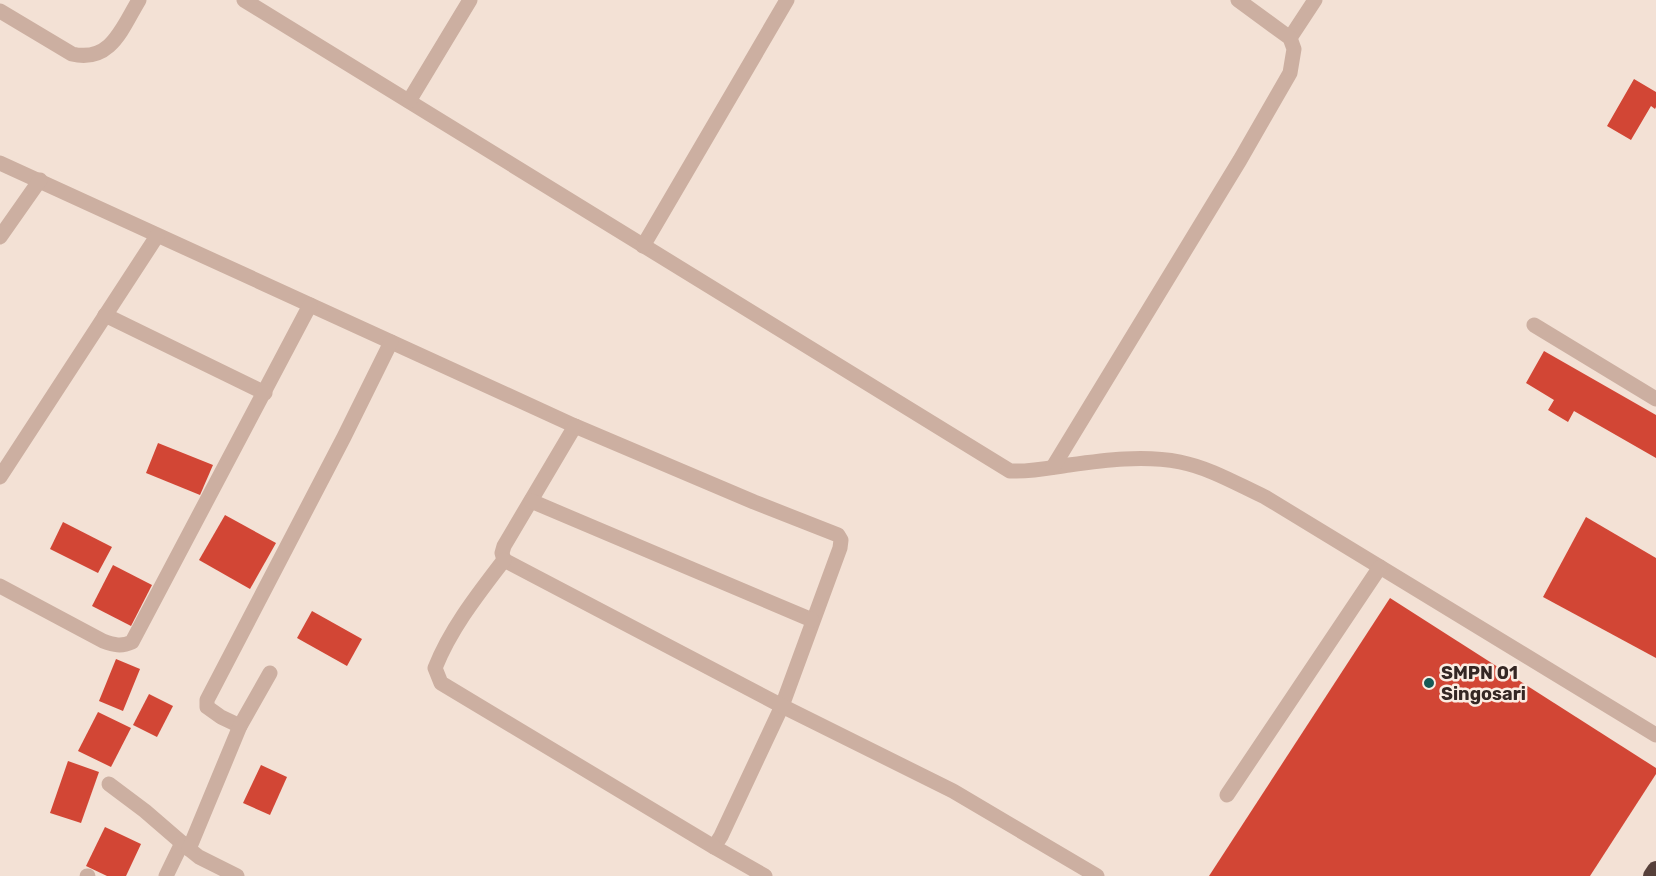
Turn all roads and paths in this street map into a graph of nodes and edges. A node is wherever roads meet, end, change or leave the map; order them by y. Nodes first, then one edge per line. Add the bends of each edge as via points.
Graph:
1 (139, 0) edge
2 (244, 0) edge
3 (470, 0) edge
4 (787, 0) edge
5 (1238, 0) edge
6 (1315, 0) edge
7 (0, 11) edge
8 (1290, 39) junction
9 (409, 101) junction
10 (0, 163) edge
11 (40, 180) junction
12 (157, 236) junction
13 (0, 237) edge
14 (643, 246) junction
15 (310, 305) junction
16 (105, 315) junction
17 (1534, 325) dead end
18 (391, 342) junction
19 (265, 393) junction
20 (1656, 399) edge
21 (575, 426) junction
22 (1053, 467) junction
23 (0, 477) edge
24 (531, 501) junction
25 (504, 560) junction
26 (1380, 567) junction
27 (0, 586) edge
28 (812, 620) junction
29 (270, 673) dead end
30 (782, 706) junction
31 (240, 726) junction
32 (1655, 733) edge
33 (109, 784) dead end
34 (1227, 795) dead end
35 (185, 846) junction
36 (714, 847) junction
37 (1656, 870) edge
38 (242, 874) edge
39 (166, 876) edge
40 (765, 876) edge
41 (1097, 876) edge
42 (1652, 876) edge

1 - 7 street via 112,45 85,57 72,54
2 - 9 street
3 - 9 street
4 - 14 street
5 - 8 street
6 - 8 street
8 - 22 street via 1294,49 1290,73
9 - 14 street
10 - 11 street
11 - 12 street
11 - 13 street
12 - 15 street
12 - 16 street
14 - 22 street via 1010,471
15 - 18 street
15 - 19 street
16 - 19 street
16 - 23 street
17 - 20 street
18 - 21 street
18 - 31 street via 207,700 207,706 214,712
19 - 27 street via 132,642 124,646 102,641
21 - 24 street
21 - 28 street via 838,535 840,548
22 - 26 street via 1128,459 1200,466 1265,497
24 - 25 street via 504,546
24 - 28 street
25 - 30 street
25 - 36 street via 469,606 440,656 435,668 441,683
26 - 32 street
26 - 34 street
28 - 30 street
29 - 31 street
30 - 36 street
30 - 41 street via 953,791
31 - 35 street
33 - 35 street
35 - 38 street via 199,857
35 - 39 street
36 - 40 street
37 - 42 highway

